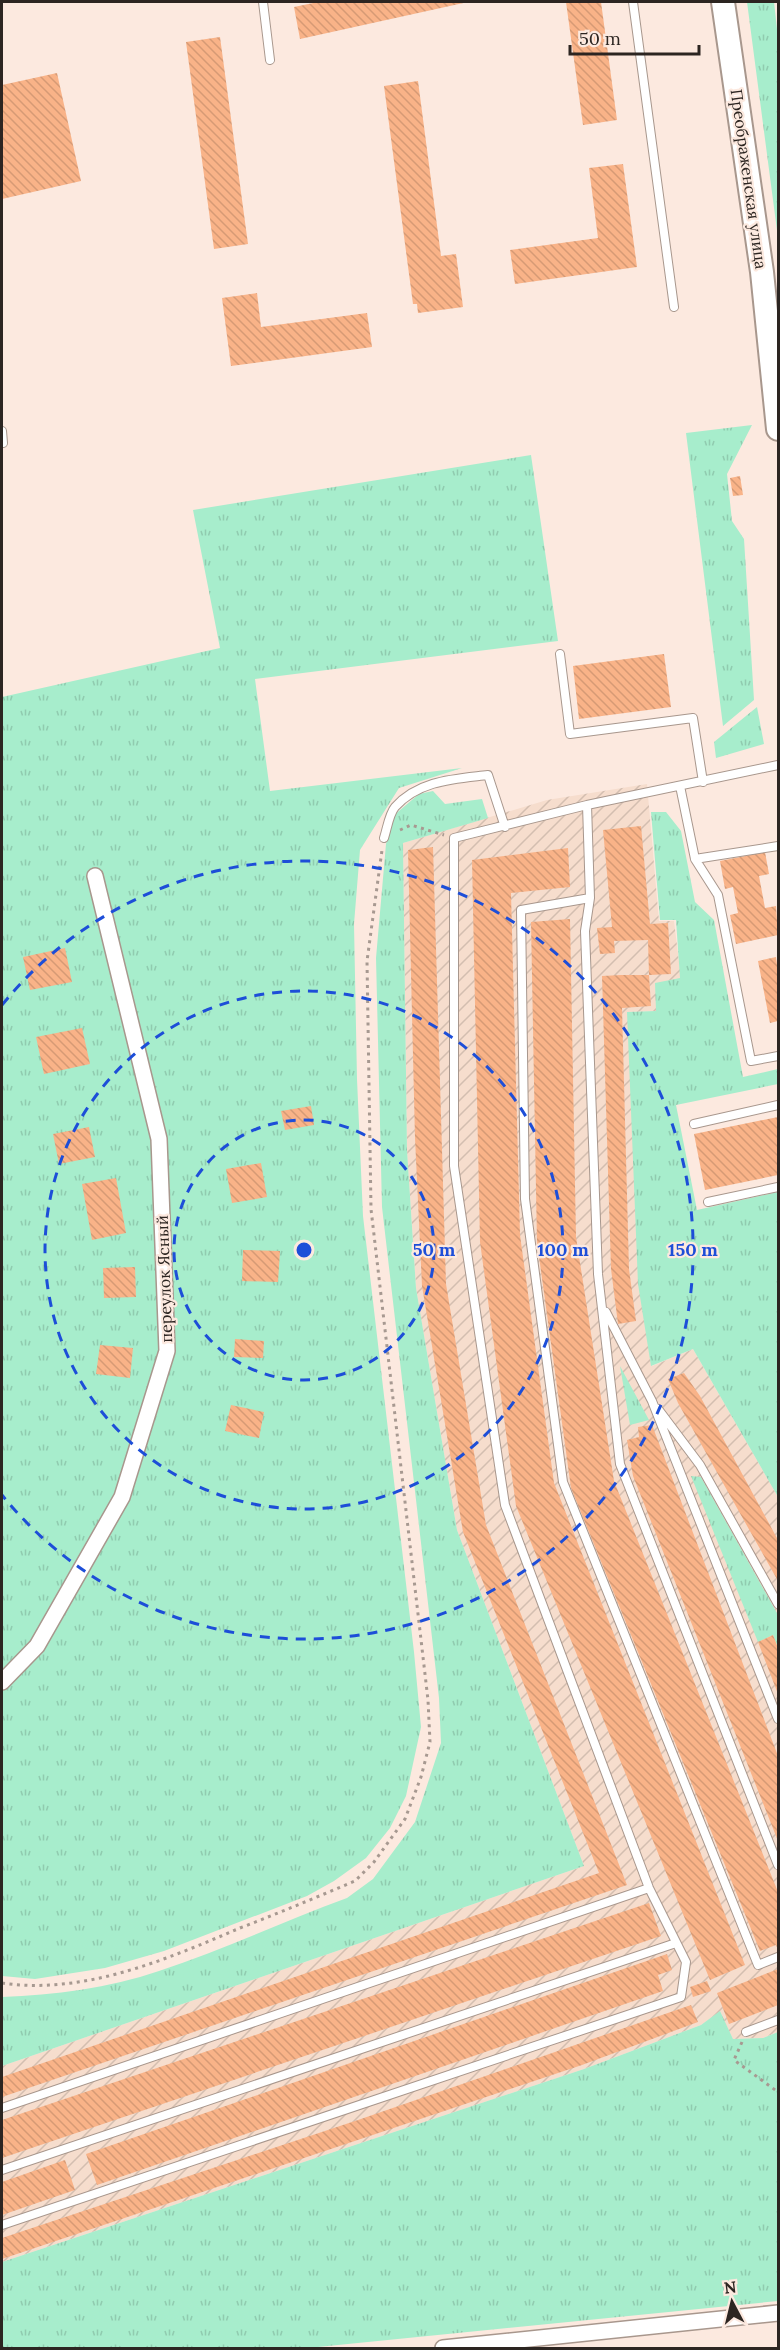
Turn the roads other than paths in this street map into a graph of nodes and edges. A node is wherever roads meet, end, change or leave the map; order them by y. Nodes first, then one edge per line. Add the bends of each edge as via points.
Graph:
1 (263, 2) edge
2 (633, 2) edge
3 (723, 2) edge
4 (270, 60) dead end
5 (770, 270) edge
6 (675, 307) dead end
7 (776, 379) edge
8 (778, 429) edge
9 (2, 431) edge
10 (3, 443) dead end
11 (560, 654) dead end
12 (778, 765) edge
13 (703, 782) junction
14 (680, 786) junction
15 (587, 805) junction
16 (505, 827) junction
17 (384, 838) road end
18 (778, 846) edge
19 (694, 859) junction
20 (95, 876) dead end
21 (590, 898) junction
22 (778, 1056) edge
23 (778, 1105) edge
24 (694, 1124) dead end
25 (778, 1187) edge
26 (708, 1202) dead end
27 (603, 1307) junction
28 (652, 1401) junction
29 (778, 1604) edge
30 (2, 1682) edge
31 (778, 1719) edge
32 (778, 1865) edge
33 (649, 1888) junction
34 (676, 1943) junction
35 (778, 1957) edge
36 (778, 2020) edge
37 (746, 2032) road end
38 (2, 2108) edge
39 (2, 2170) edge
40 (2, 2225) edge
41 (778, 2313) edge
42 (443, 2349) edge

1 - 4 lane
2 - 6 lane
3 - 5 main road, Преображенская улица
5 - 7 main road, Преображенская улица
7 - 8 main road, Преображенская улица
9 - 10 lane
11 - 13 lane via 570,735 693,718
12 - 13 lane
13 - 14 lane
14 - 15 lane
14 - 19 lane
15 - 16 lane
15 - 21 lane
16 - 17 lane via 488,775 443,780 417,790 393,808
16 - 33 lane via 454,838 454,1166 505,1505
18 - 19 lane
19 - 22 lane via 718,895 751,1061
20 - 30 street, переулок Ясный via 159,1139 167,1351 122,1497 37,1646
21 - 27 lane via 585,931 598,1274
21 - 35 lane via 521,910 525,1199 563,1482 758,1965
23 - 24 lane
25 - 26 lane
27 - 28 lane
27 - 32 lane via 620,1464
28 - 29 lane via 700,1465
28 - 31 lane
33 - 34 lane
33 - 38 lane
34 - 39 lane
34 - 40 lane via 686,1962 681,1997
36 - 37 lane
41 - 42 street

